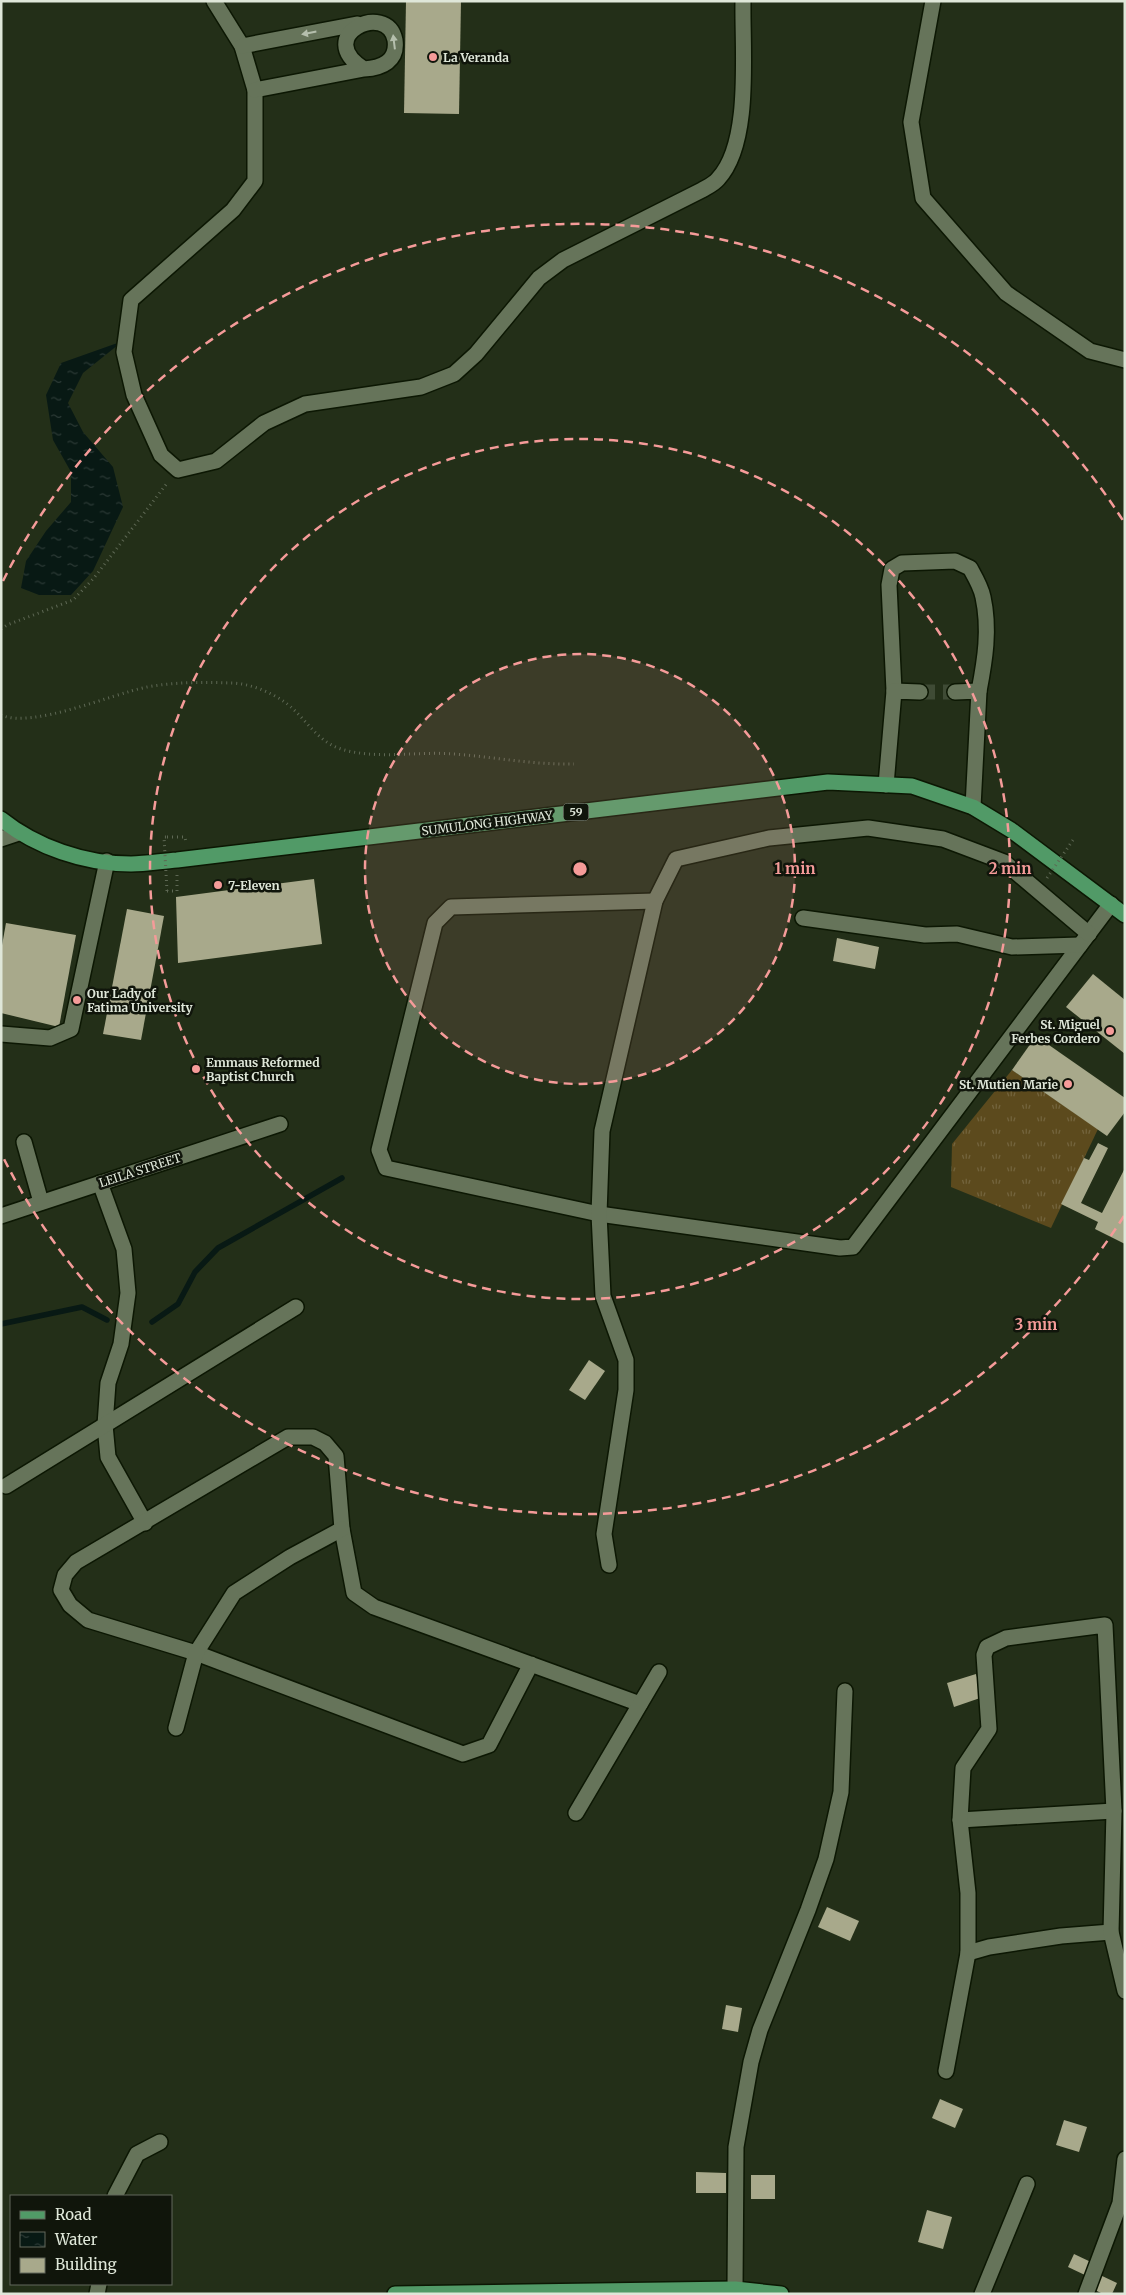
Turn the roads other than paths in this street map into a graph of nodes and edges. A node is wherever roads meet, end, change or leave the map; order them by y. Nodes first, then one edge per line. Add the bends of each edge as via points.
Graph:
1 (214, 1) edge
2 (743, 1) edge
3 (933, 1) edge
4 (357, 24) junction
5 (242, 46) junction
6 (364, 69) junction
7 (255, 90) junction
8 (1125, 360) edge
9 (894, 692) junction
10 (920, 692) tunnel mouth
11 (955, 692) tunnel mouth
12 (979, 692) junction
13 (886, 785) junction
14 (973, 807) junction
15 (1, 819) edge
16 (19, 833) junction
17 (1, 839) edge
18 (107, 861) junction
19 (655, 901) junction
20 (1111, 904) junction
21 (1125, 915) edge
22 (803, 918) dead end
23 (1084, 940) junction
24 (1, 1034) edge
25 (280, 1124) dead end
26 (24, 1142) dead end
27 (100, 1183) junction
28 (41, 1202) junction
29 (599, 1214) junction
30 (1, 1216) edge
31 (296, 1307) dead end
32 (105, 1425) junction
33 (6, 1486) dead end
34 (145, 1523) junction
35 (342, 1528) junction
36 (609, 1564) dead end
37 (196, 1653) junction
38 (531, 1664) junction
39 (659, 1672) dead end
40 (845, 1691) dead end
41 (640, 1704) junction
42 (176, 1728) dead end
43 (1114, 1811) junction
44 (576, 1813) dead end
45 (960, 1820) junction
46 (1111, 1932) junction
47 (968, 1953) junction
48 (1125, 1991) edge
49 (946, 2071) dead end
50 (160, 2142) dead end
51 (1125, 2159) edge
52 (1027, 2184) dead end
53 (116, 2195) edge
54 (1122, 2203) edge
55 (736, 2289) junction
56 (395, 2294) edge
57 (781, 2294) edge
58 (982, 2294) edge
59 (1086, 2294) edge

1 - 5 street
2 - 7 street via 742,114 728,164 718,180 562,260 539,278 476,354 454,374 421,388 305,404 264,422 216,461 178,470 161,455 134,395 124,352 131,300 233,210 255,181
3 - 8 street via 911,122 923,198 1006,293 1090,351
4 -> 5 street
4 - 6 street via 348,34 346,49 352,61
6 -> 4 street via 378,69 390,61 396,48 394,34 384,23 371,20
5 - 7 street
6 - 7 street
9 - 10 street
9 - 12 street via 889,585 892,569 902,563 955,561 970,568 983,595 988,630
9 - 13 street
11 - 12 street
12 - 14 street
13 - 14 main road, SUMULONG HIGHWAY / 59 via 912,786
13 - 18 main road, SUMULONG HIGHWAY / 59 via 828,782 177,860 130,864
14 - 20 main road, SUMULONG HIGHWAY / 59 via 1011,830
15 - 16 main road, SUMULONG HIGHWAY / 59
16 - 17 street
16 - 18 main road, SUMULONG HIGHWAY / 59 via 44,846
18 - 24 street via 71,1029 50,1038
19 - 23 street via 676,859 769,838 868,828 943,839 1004,862
19 - 29 street via 602,1130
19 - 29 street via 451,906 435,923 379,1150 386,1168
20 - 21 main road, SUMULONG HIGHWAY / 59
20 - 23 street
22 - 23 street via 926,935 957,934 1012,947
23 - 29 street via 853,1246 840,1248
25 - 27 street, LEILA STREET
26 - 28 street
27 - 28 street, LEILA STREET
27 - 32 street via 124,1249 128,1293 120,1344 108,1383
28 - 30 street, LEILA STREET
29 - 36 street via 603,1296 626,1360 626,1390 604,1534
31 - 32 street
32 - 33 street
32 - 34 street via 108,1456
34 - 35 street via 288,1437 313,1437 325,1442 336,1456
34 - 37 street via 76,1562 65,1575 62,1590 70,1605 88,1620
35 - 37 street via 234,1593
35 - 38 street via 354,1593 374,1607
37 - 38 street via 463,1754 489,1745
37 - 42 street
38 - 41 street
39 - 41 street
40 - 55 street via 841,1792 826,1859 750,2062 736,2147
41 - 44 street
43 - 45 street
43 - 45 street via 1105,1625 1006,1638 987,1647 984,1655 989,1729 963,1768
43 - 46 street
45 - 47 street via 968,1893
46 - 47 street via 1069,1935
46 - 48 street
47 - 49 street
50 - 53 street via 137,2154
51 - 54 street
52 - 58 street
54 - 59 street
55 - 56 main road
55 - 57 main road

